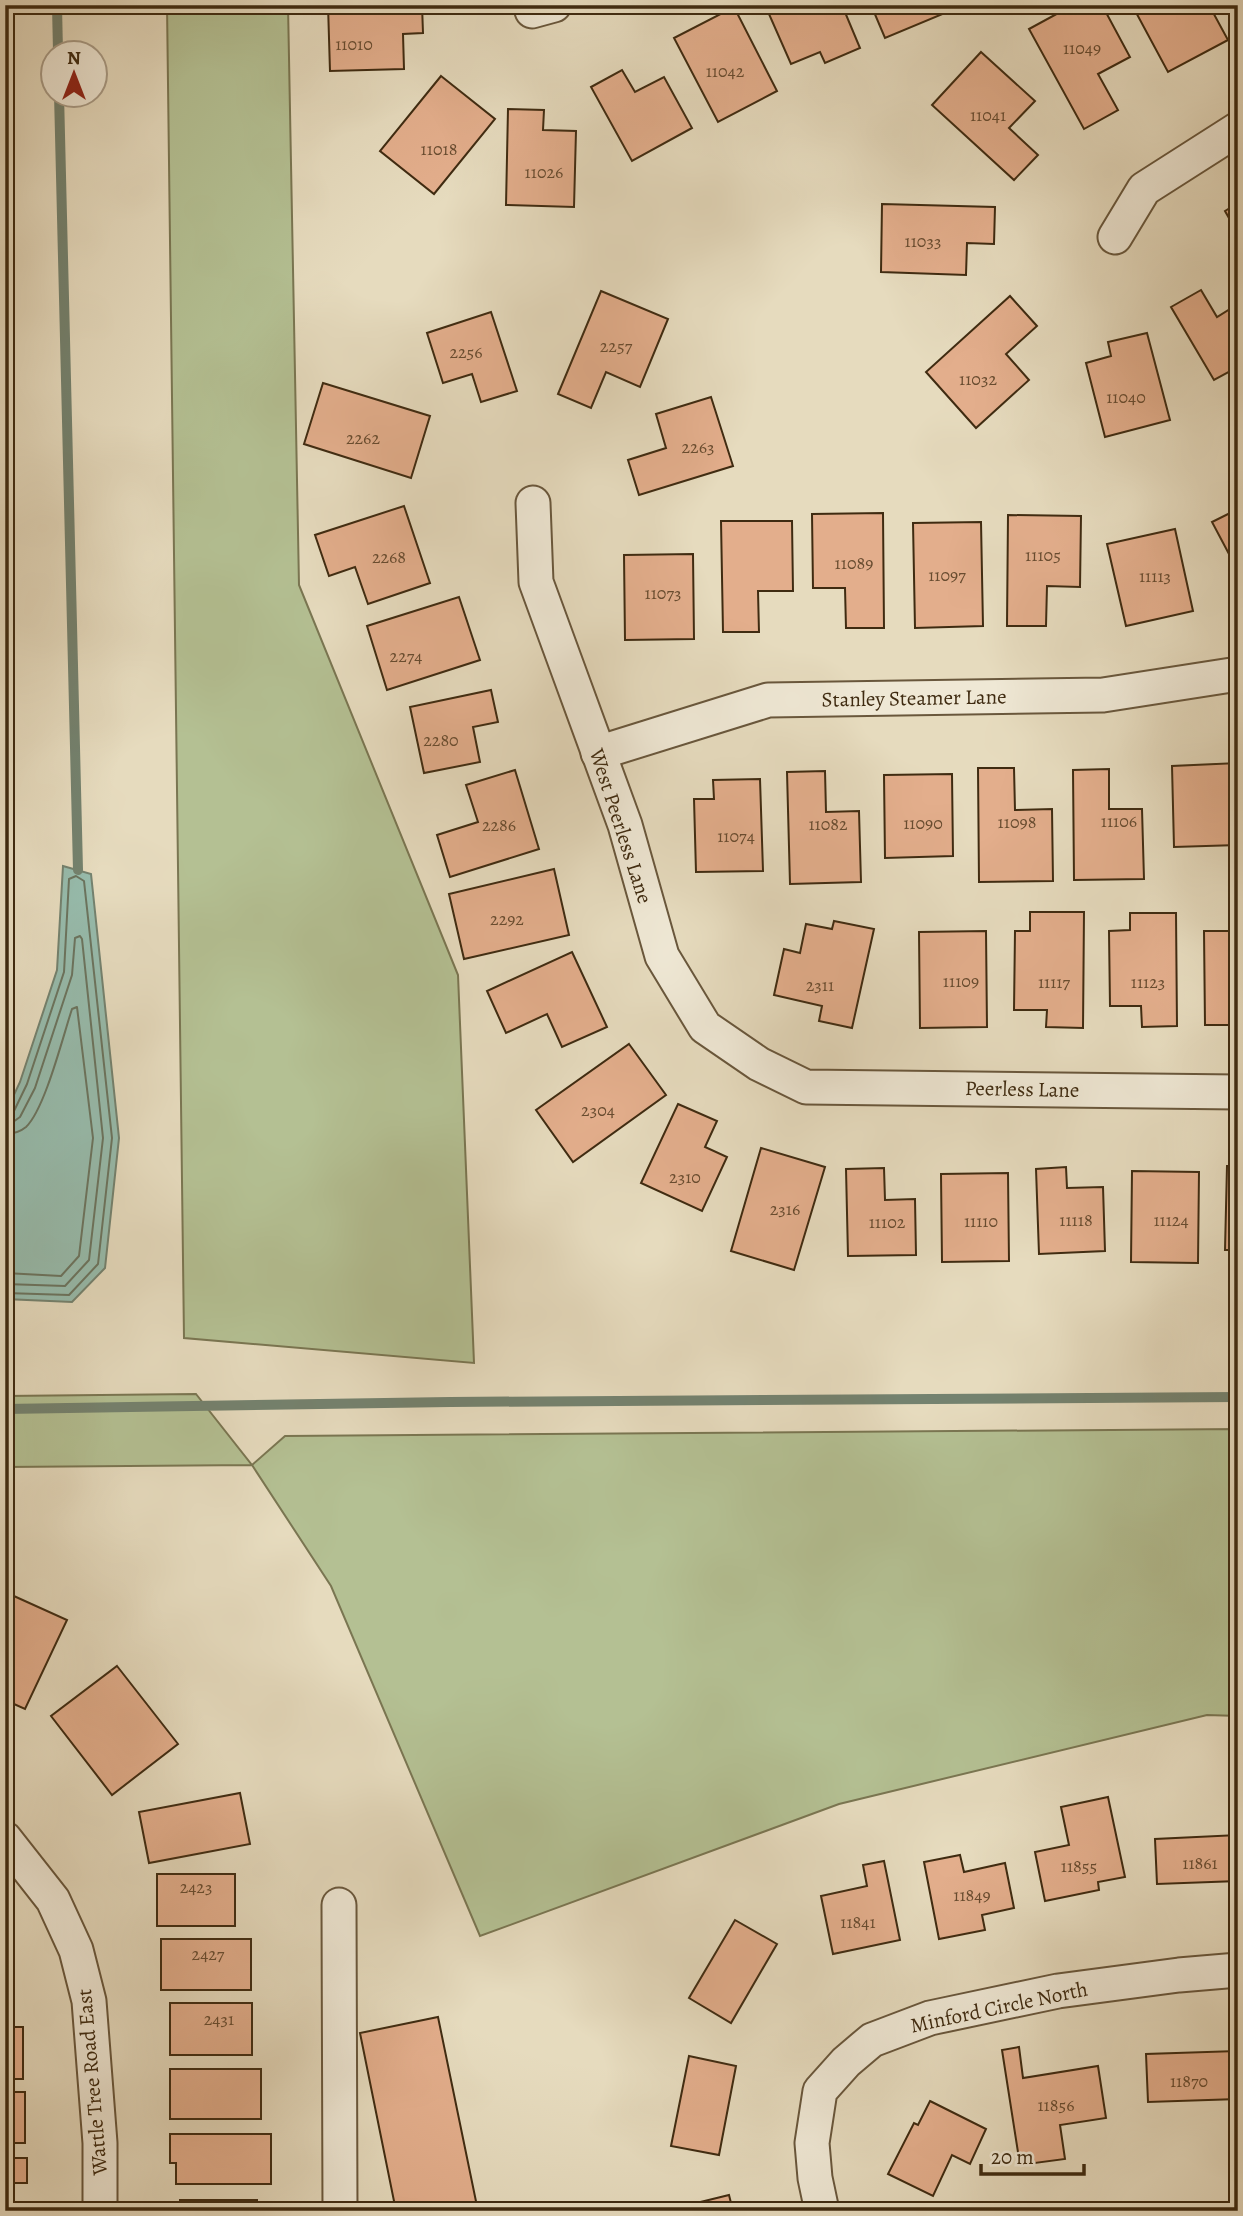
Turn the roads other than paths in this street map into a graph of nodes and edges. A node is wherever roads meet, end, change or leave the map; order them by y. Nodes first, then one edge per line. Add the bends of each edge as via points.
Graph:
1 (1238, 129) edge
2 (1115, 237) dead end
3 (534, 503) dead end
4 (1238, 674) edge
5 (598, 754) junction
6 (806, 1087) joint
7 (1238, 1092) edge
8 (9, 1842) edge
9 (339, 1905) dead end
10 (1238, 1970) edge
11 (100, 2211) edge
12 (340, 2211) edge
13 (822, 2211) edge

1 - 2 street via 1144,189
3 - 5 street, West Peerless Lane via 536,582
4 - 5 street, Stanley Steamer Lane via 1103,695 768,700
5 - 6 street, West Peerless Lane via 625,825 662,956 705,1027 759,1065
6 - 7 street, Peerless Lane
8 - 11 street, Wattle Tree Road East via 53,1900 76,1950 89,2001 100,2143
9 - 12 street
10 - 13 street, Minford Circle North via 1058,1991 930,2018 872,2040 820,2091 812,2143

